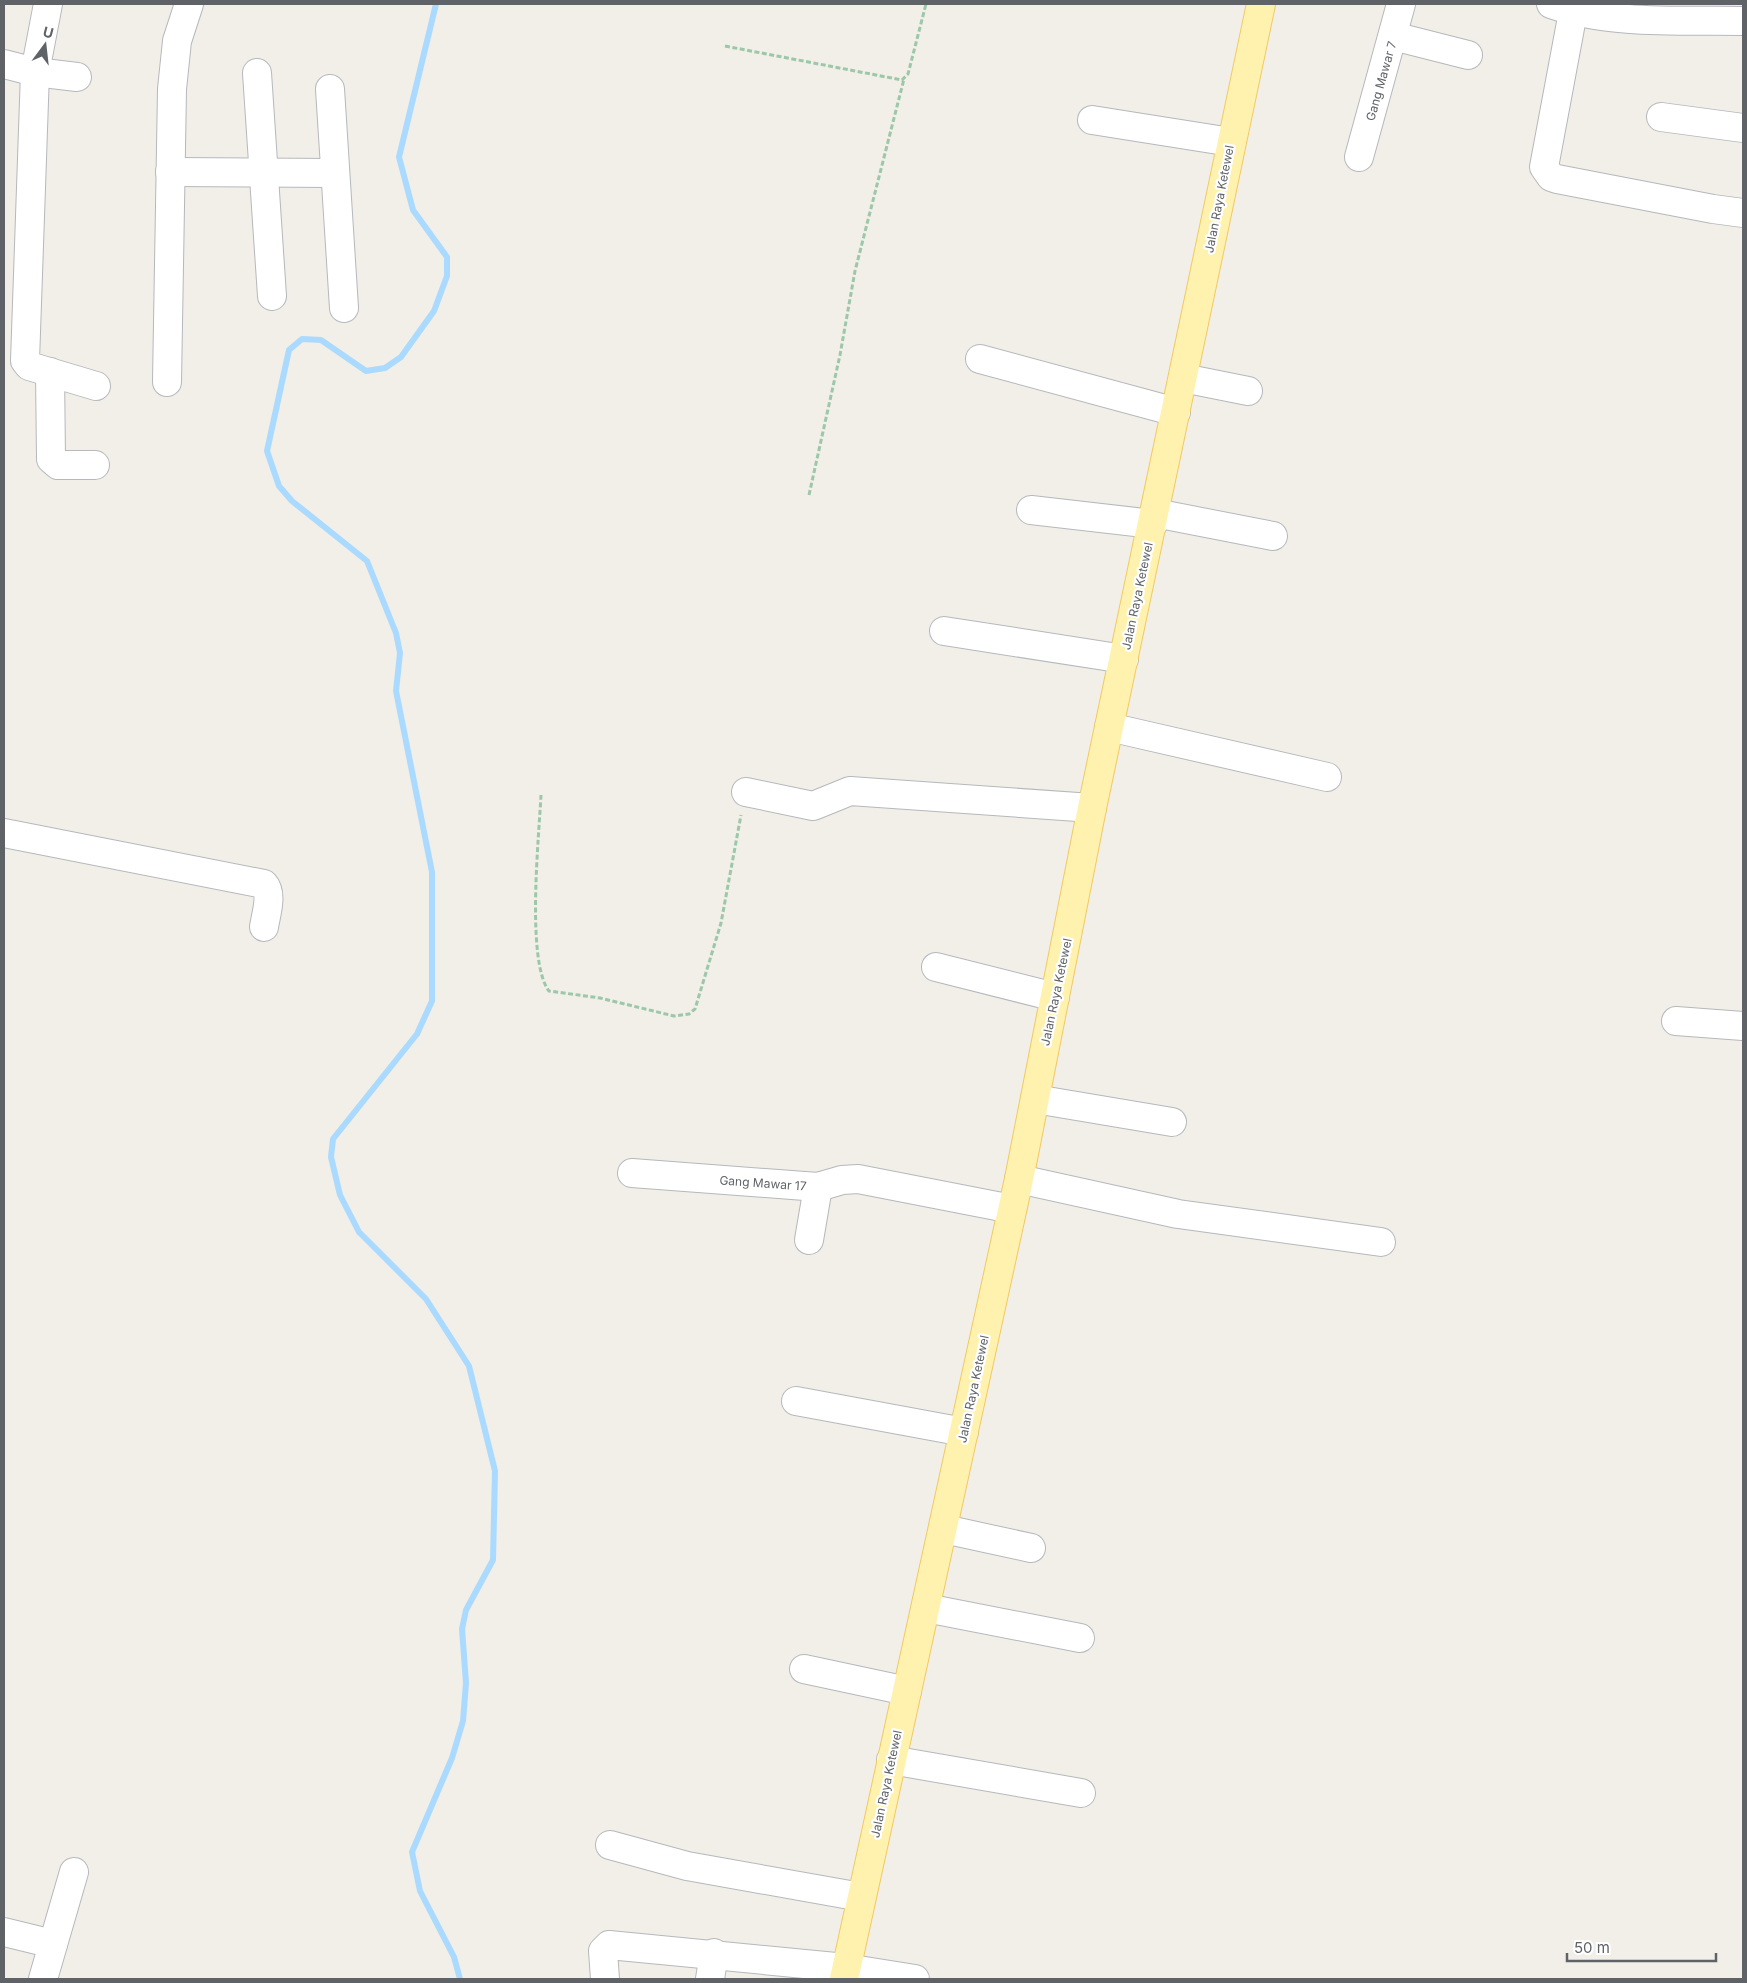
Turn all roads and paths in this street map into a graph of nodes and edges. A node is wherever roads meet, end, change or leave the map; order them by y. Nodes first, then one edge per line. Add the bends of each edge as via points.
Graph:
1 (48, 4) edge
2 (189, 4) edge
3 (926, 4) edge
4 (1261, 4) edge
5 (1401, 4) edge
6 (1562, 8) edge
7 (1626, 11) edge
8 (1743, 21) edge
9 (1394, 36) junction
10 (725, 46) dead end
11 (1468, 55) dead end
12 (4, 64) edge
13 (35, 72) junction
14 (256, 73) dead end
15 (77, 77) dead end
16 (904, 79) junction
17 (330, 89) dead end
18 (1661, 117) dead end
19 (1092, 120) dead end
20 (1743, 128) edge
21 (1231, 142) junction
22 (1359, 157) dead end
23 (170, 172) junction
24 (264, 172) junction
25 (335, 173) junction
26 (1743, 213) edge
27 (272, 296) dead end
28 (344, 308) dead end
29 (980, 359) dead end
30 (50, 372) junction
31 (1183, 378) junction
32 (167, 382) dead end
33 (96, 386) dead end
34 (1248, 391) dead end
35 (1176, 412) junction
36 (95, 465) dead end
37 (809, 495) dead end
38 (1031, 510) dead end
39 (1154, 518) junction
40 (1273, 536) dead end
41 (944, 631) dead end
42 (1124, 658) junction
43 (1109, 727) junction
44 (1327, 777) dead end
45 (746, 792) joint
46 (541, 795) dead end
47 (1092, 808) junction
48 (4, 833) edge
49 (264, 927) dead end
50 (936, 968) dead end
51 (1056, 997) junction
52 (1676, 1021) dead end
53 (1743, 1026) edge
54 (1035, 1099) junction
55 (1172, 1122) dead end
56 (632, 1173) dead end
57 (1019, 1179) junction
58 (818, 1187) junction
59 (1012, 1209) junction
60 (809, 1240) dead end
61 (1381, 1242) dead end
62 (796, 1402) dead end
63 (964, 1432) junction
64 (944, 1529) junction
65 (1031, 1548) dead end
66 (926, 1608) junction
67 (1080, 1638) dead end
68 (804, 1669) dead end
69 (907, 1692) junction
70 (891, 1760) junction
71 (1081, 1793) dead end
72 (610, 1845) dead end
73 (74, 1872) dead end
74 (862, 1897) junction
75 (4, 1932) edge
76 (53, 1944) junction
77 (712, 1966) edge
78 (845, 1974) edge
79 (43, 1979) edge
80 (606, 1979) edge
81 (914, 1979) edge

1 - 13 street
2 - 23 street via 177,41
3 - 16 path
4 - 21 main road, Jalan Raya Ketewel
5 - 9 street, Gang Mawar 7
6 - 7 street
6 - 26 street via 1544,167 1547,173 1567,181
7 - 8 street
9 - 11 street
9 - 22 street, Gang Mawar 7
10 - 16 path
12 - 13 street
13 - 15 street
13 - 30 street via 24,361 29,366
14 - 24 street
16 - 37 path via 855,271
17 - 25 street
18 - 20 street
19 - 21 street
21 - 31 main road, Jalan Raya Ketewel
23 - 24 street
23 - 32 street
24 - 25 street
24 - 27 street
25 - 28 street
29 - 35 street
30 - 33 street
30 - 36 street via 53,462 58,465
31 - 34 street
31 - 35 main road, Jalan Raya Ketewel
35 - 39 main road, Jalan Raya Ketewel
38 - 39 street
39 - 40 street
39 - 42 main road, Jalan Raya Ketewel
41 - 42 street
42 - 43 main road, Jalan Raya Ketewel
43 - 44 street
43 - 47 main road, Jalan Raya Ketewel
45 - 46 path via 721,923 695,1010 682,1016 600,998 548,991 543,984 535,933
45 - 47 street via 805,806 850,791
47 - 51 main road, Jalan Raya Ketewel
48 - 49 street via 264,884 268,896
50 - 51 street
51 - 54 main road, Jalan Raya Ketewel
52 - 53 street
54 - 55 street
54 - 57 main road, Jalan Raya Ketewel
56 - 58 street, Gang Mawar 17
57 - 59 main road, Jalan Raya Ketewel
57 - 61 street via 1178,1214
58 - 59 street, Gang Mawar 17 via 858,1179
58 - 60 street
59 - 63 main road, Jalan Raya Ketewel
62 - 63 street
63 - 64 main road, Jalan Raya Ketewel
64 - 65 street
64 - 66 main road, Jalan Raya Ketewel
66 - 67 street
66 - 69 main road, Jalan Raya Ketewel
68 - 69 street
69 - 70 main road, Jalan Raya Ketewel
70 - 71 street
70 - 74 main road, Jalan Raya Ketewel
72 - 74 street via 687,1866
73 - 76 street
74 - 78 main road, Jalan Raya Ketewel
75 - 76 street
76 - 79 street
77 - 78 street
77 - 80 street via 609,1945 603,1951
78 - 81 street

